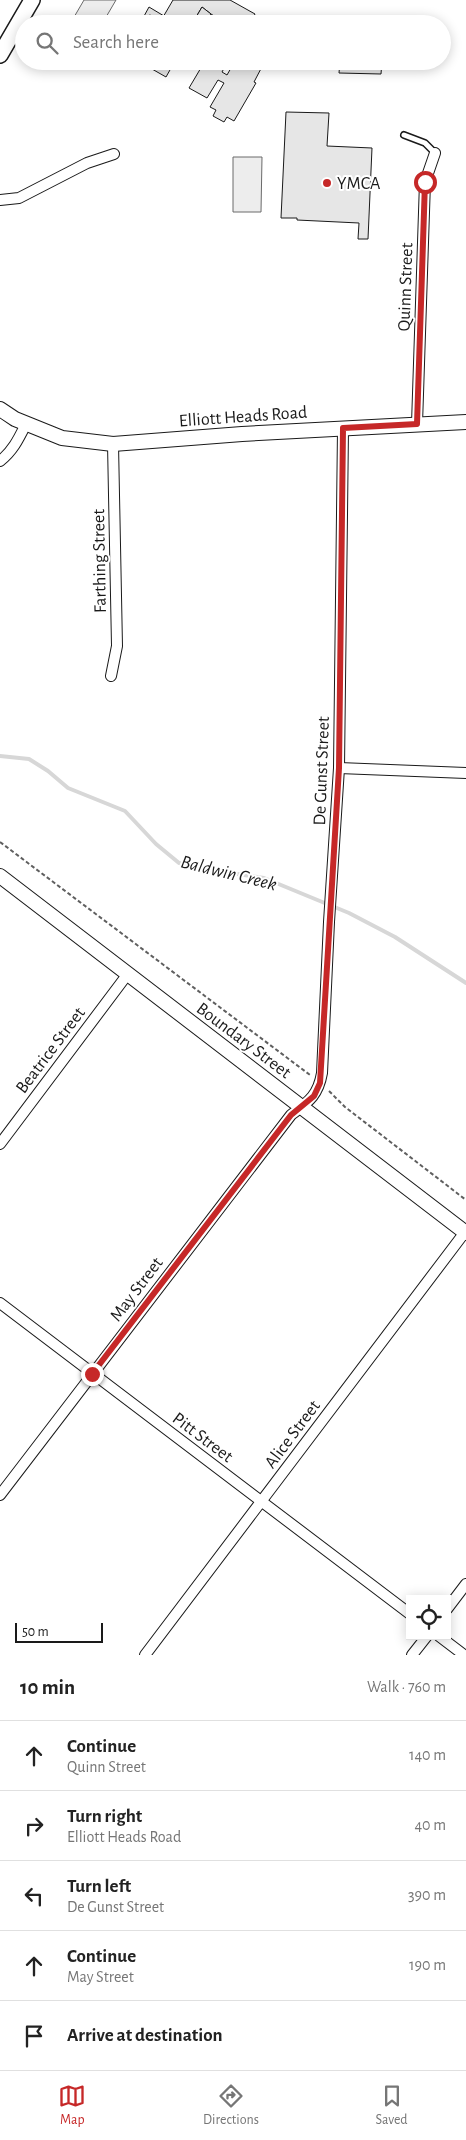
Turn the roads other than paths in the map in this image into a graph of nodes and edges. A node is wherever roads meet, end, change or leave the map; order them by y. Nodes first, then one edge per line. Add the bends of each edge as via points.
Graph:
1 (32, 0) edge
2 (23, 15) edge
3 (15, 29) edge
4 (0, 55) edge
5 (404, 135) dead end
6 (435, 153) joint
7 (114, 154) dead end
8 (0, 200) edge
9 (0, 409) edge
10 (466, 422) edge
11 (26, 424) junction
12 (417, 424) junction
13 (343, 428) junction
14 (113, 444) junction
15 (0, 461) edge
16 (111, 676) dead end
17 (339, 768) junction
18 (466, 773) edge
19 (0, 876) edge
20 (127, 975) junction
21 (302, 1106) junction
22 (0, 1144) edge
23 (465, 1232) edge
24 (0, 1303) edge
25 (92, 1374) junction
26 (0, 1495) edge
27 (262, 1502) junction
28 (466, 1584) edge
29 (451, 1604) edge
30 (406, 1611) edge
31 (424, 1640) edge
32 (444, 1640) edge
33 (145, 1655) edge
34 (412, 1655) edge
35 (464, 1655) edge

1 - 2 main road
3 - 4 main road
5 - 6 lane via 425,143
6 - 12 street, Quinn Street via 425,182
7 - 8 street via 87,163 19,198
9 - 11 street, Elliott Heads Road
10 - 12 street, Elliott Heads Road
11 - 14 street, Elliott Heads Road via 62,438
11 - 15 street via 19,439
12 - 13 street, Elliott Heads Road
13 - 14 street, Elliott Heads Road
13 - 17 street, De Gunst Street
14 - 16 street, Farthing Street via 117,646
17 - 18 street
17 - 21 street, De Gunst Street via 322,1074 319,1089
19 - 20 street, Boundary Street
20 - 21 street, Boundary Street
20 - 22 street, Beatrice Street
21 - 23 street, Boundary Street
21 - 25 street, May Street via 291,1115
23 - 27 street, Alice Street
24 - 25 street, Pitt Street
25 - 26 street, May Street
25 - 27 street, Pitt Street
27 - 30 street, Pitt Street
27 - 33 street, Alice Street
28 - 29 street
31 - 34 street
32 - 35 street

